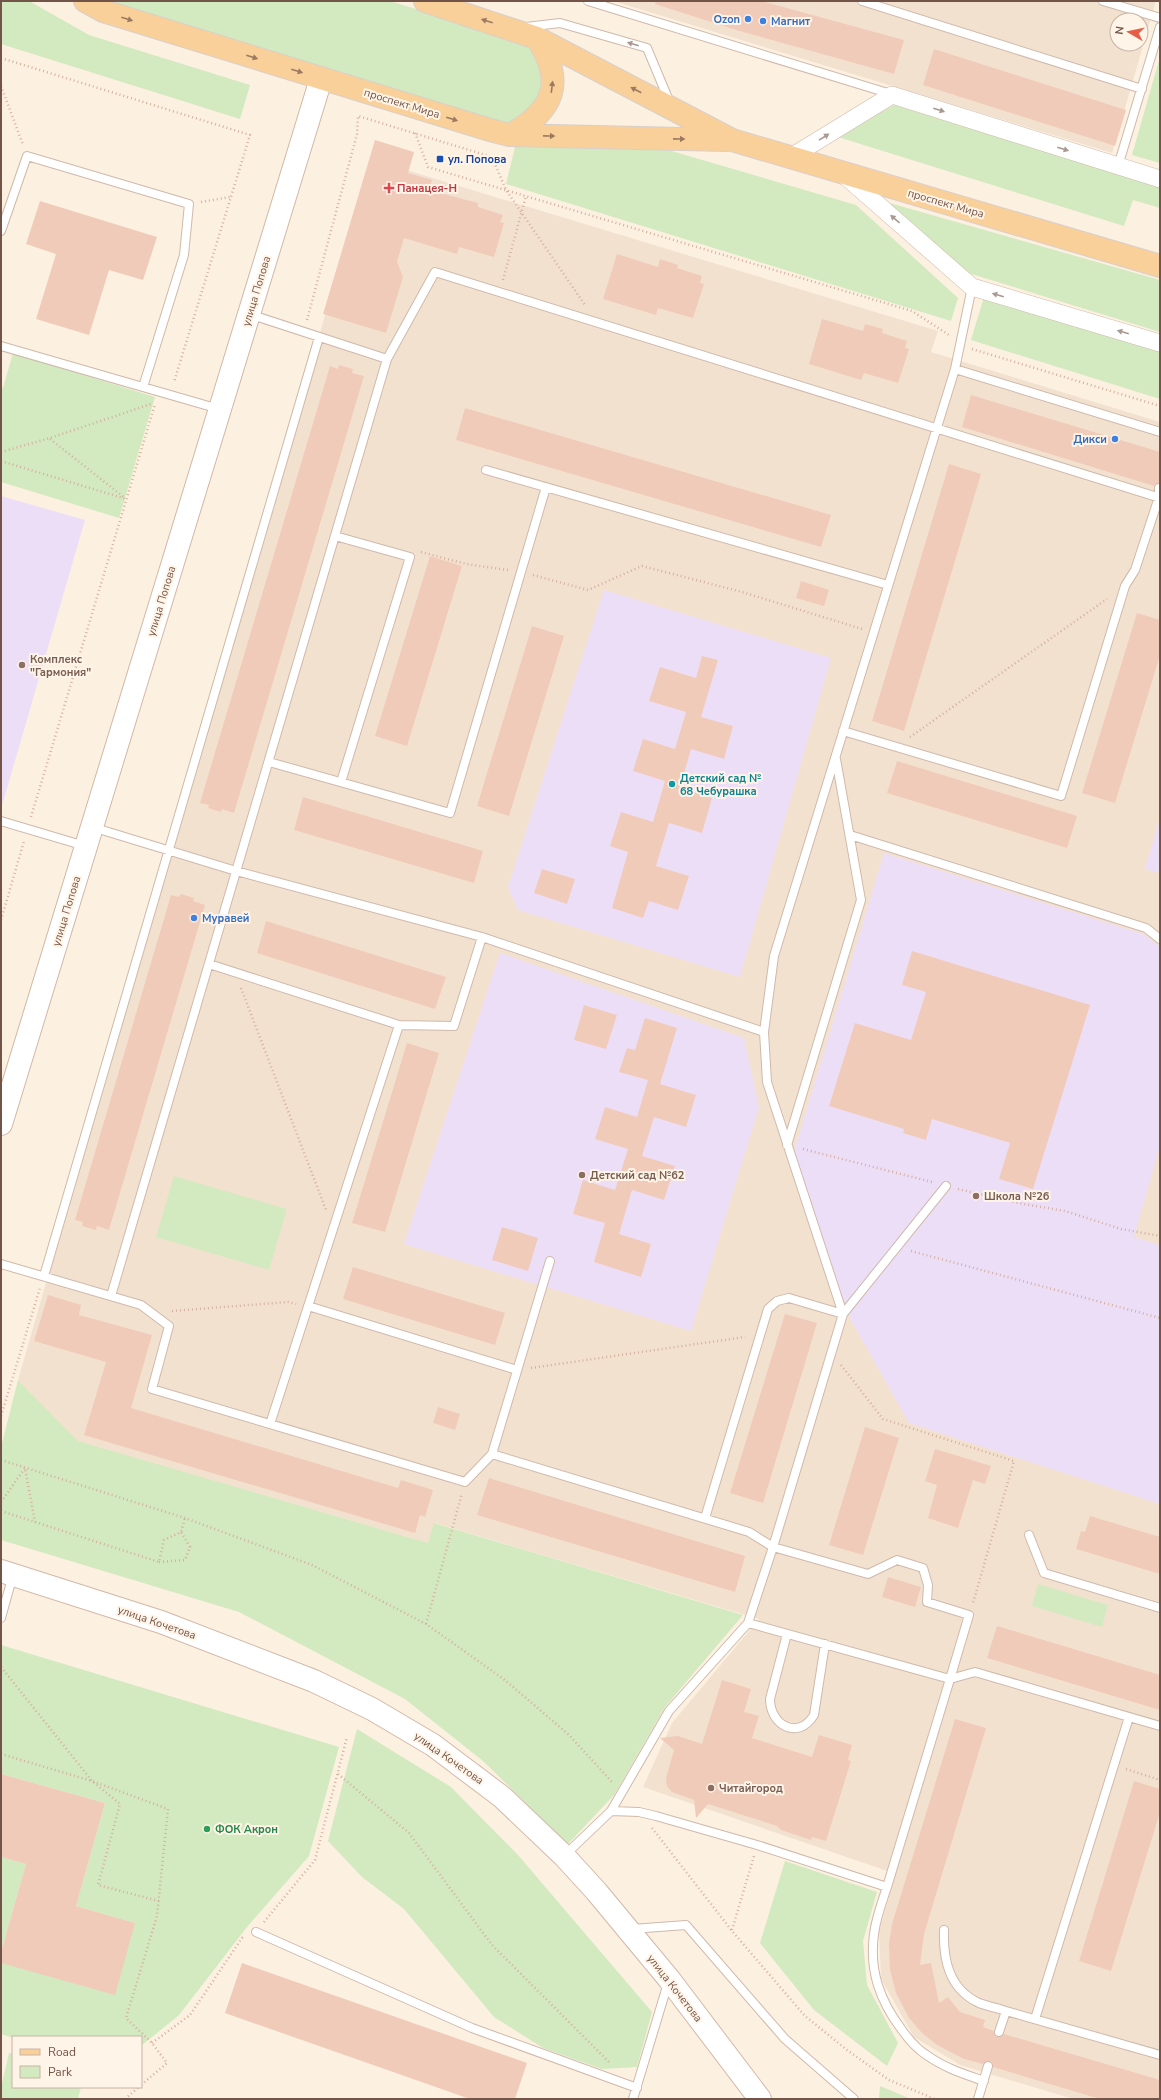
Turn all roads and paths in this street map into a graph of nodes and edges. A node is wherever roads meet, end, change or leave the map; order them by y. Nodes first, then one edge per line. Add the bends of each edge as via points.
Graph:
1 (425, 1) edge
2 (588, 1) edge
3 (862, 1) edge
4 (1103, 1) edge
5 (88, 2) edge
6 (1160, 18) edge
7 (1160, 27) edge
8 (514, 29) junction
9 (537, 38) junction
10 (1, 58) edge
11 (321, 78) junction
12 (1, 86) edge
13 (1142, 89) junction
14 (892, 95) junction
15 (673, 109) junction
16 (415, 133) junction
17 (510, 135) junction
18 (732, 140) junction
19 (27, 156) junction
20 (791, 158) junction
21 (1118, 166) junction
22 (842, 173) junction
23 (1160, 179) edge
24 (506, 190) junction
25 (526, 196) junction
26 (230, 197) junction
27 (189, 204) junction
28 (522, 211) junction
29 (1, 231) edge
30 (1160, 266) edge
31 (972, 288) junction
32 (500, 292) junction
33 (249, 314) junction
34 (596, 322) junction
35 (304, 332) junction
36 (951, 336) dead end
37 (319, 337) junction
38 (1160, 343) edge
39 (1, 346) edge
40 (971, 349) dead end
41 (387, 358) junction
42 (955, 369) junction
43 (143, 387) junction
44 (170, 394) junction
45 (156, 403) junction
46 (1160, 406) edge
47 (220, 409) junction
48 (937, 428) junction
49 (1160, 432) edge
50 (50, 438) junction
51 (1, 452) edge
52 (1, 461) edge
53 (486, 470) dead end
54 (546, 486) junction
55 (1159, 488) edge
56 (1159, 497) edge
57 (126, 499) junction
58 (335, 536) junction
59 (410, 557) junction
60 (521, 571) junction
61 (888, 585) junction
62 (1125, 586) junction
63 (874, 633) junction
64 (843, 731) junction
65 (896, 747) junction
66 (836, 758) junction
67 (269, 762) junction
68 (341, 782) junction
69 (1, 821) edge
70 (28, 828) junction
71 (850, 835) junction
72 (89, 837) junction
73 (169, 849) junction
74 (236, 871) junction
75 (1, 920) edge
76 (482, 937) junction
77 (1160, 939) edge
78 (209, 964) junction
79 (235, 972) junction
80 (399, 1025) junction
81 (764, 1032) junction
82 (5, 1096) edge
83 (1, 1124) edge
84 (787, 1145) junction
85 (946, 1186) junction
86 (333, 1229) junction
87 (1160, 1236) edge
88 (896, 1247) junction
89 (550, 1261) dead end
90 (1, 1264) edge
91 (44, 1276) junction
92 (111, 1296) junction
93 (308, 1306) junction
94 (152, 1313) junction
95 (843, 1314) junction
96 (1160, 1318) edge
97 (760, 1335) junction
98 (832, 1353) junction
99 (517, 1370) junction
100 (1, 1416) edge
101 (270, 1424) junction
102 (492, 1454) junction
103 (1, 1460) edge
104 (26, 1468) junction
105 (465, 1482) junction
106 (1, 1502) edge
107 (1, 1511) edge
108 (185, 1518) junction
109 (705, 1518) junction
110 (35, 1522) junction
111 (181, 1532) junction
112 (1029, 1535) dead end
113 (773, 1547) junction
114 (159, 1562) junction
115 (7, 1573) edge
116 (1160, 1608) edge
117 (969, 1614) junction
118 (1, 1618) edge
119 (748, 1623) junction
120 (426, 1624) junction
121 (787, 1634) junction
122 (825, 1644) junction
123 (1, 1667) edge
124 (950, 1679) junction
125 (1129, 1717) junction
126 (1160, 1726) edge
127 (348, 1737) dead end
128 (1, 1754) edge
129 (1115, 1765) junction
130 (338, 1774) junction
131 (1160, 1780) edge
132 (92, 1781) junction
133 (622, 1793) junction
134 (611, 1811) junction
135 (639, 1812) junction
136 (757, 1845) junction
137 (564, 1856) junction
138 (887, 1887) junction
139 (159, 1901) junction
140 (629, 1929) junction
141 (944, 1930) dead end
142 (732, 1931) junction
143 (256, 1932) junction
144 (669, 1978) junction
145 (1006, 2010) junction
146 (1035, 2019) junction
147 (999, 2032) dead end
148 (152, 2043) junction
149 (1160, 2056) edge
150 (988, 2066) dead end
151 (984, 2081) junction
152 (142, 2084) edge
153 (623, 2084) junction
154 (138, 2088) edge
155 (637, 2088) junction
156 (125, 2099) edge
157 (633, 2099) edge
158 (760, 2099) edge
159 (854, 2099) edge
160 (935, 2099) edge
161 (978, 2099) edge

8 -> 1 main road, проспект Мира
2 - 14 lane
3 - 13 lane
4 - 6 lane
5 -> 11 main road, проспект Мира via 103,11
7 - 13 lane
8 - 9 main road, проспект Мира
15 -> 8 lane via 647,48 560,23
15 -> 9 main road, проспект Мира
17 -> 9 main road via 534,121 551,95 552,68 547,53
10 - 26 path via 250,135
11 -> 17 main road, проспект Мира
11 - 33 street, улица Попова
12 - 19 path
13 - 21 lane
20 -> 14 street
14 -> 21 street
15 - 18 main road, проспект Мира
16 - 24 path via 492,157
16 - 24 path via 428,167
16 - 35 path via 358,116 357,134
17 -> 18 main road, проспект Мира
18 - 20 main road, проспект Мира
19 - 27 lane
19 - 29 lane
20 - 22 main road, проспект Мира
21 - 23 street
22 - 30 main road, проспект Мира
31 -> 22 street
24 - 25 path
24 - 28 path
25 - 28 path
25 - 36 path via 912,311
26 - 27 path
26 - 44 path
27 - 43 lane via 184,255
28 - 32 path
28 - 34 path
38 -> 31 street
31 - 42 lane
32 - 34 lane
32 - 41 lane via 435,272
33 - 35 lane
33 - 47 street, улица Попова
34 - 48 lane
35 - 37 lane
37 - 41 lane
37 - 73 lane
39 - 43 lane
40 - 46 path
41 - 58 lane
42 - 48 lane
42 - 49 lane
43 - 44 lane
44 - 45 path
44 - 47 lane
45 - 50 path
45 - 57 path
47 - 72 street, улица Попова
48 - 56 lane
48 - 61 lane
50 - 51 path
50 - 57 path
52 - 57 path
53 - 54 lane
54 - 60 lane
54 - 61 lane
55 - 56 lane
56 - 62 lane via 1135,570
57 - 70 path
58 - 59 lane
58 - 67 lane
59 - 60 path via 422,552 466,564
59 - 68 lane
60 - 63 path via 588,590 642,566 742,592
60 - 68 lane via 450,813
61 - 63 lane
62 - 65 path
62 - 65 lane via 1061,796
63 - 64 lane
64 - 65 lane
64 - 66 lane
66 - 71 lane
66 - 81 lane via 774,956
67 - 68 lane
67 - 74 lane
69 - 70 lane
70 - 72 lane
70 - 75 path
71 - 77 lane via 1146,928
71 - 84 lane via 861,900
72 - 73 lane
72 - 82 street, улица Попова
73 - 74 lane
73 - 91 lane
74 - 76 lane
74 - 78 lane
76 - 80 lane via 454,1026
76 - 81 lane
78 - 79 lane
78 - 92 lane
79 - 80 lane
79 - 86 path
80 - 86 lane
81 - 84 lane via 767,1082
82 - 83 street, улица Попова
84 - 85 path
84 - 95 lane
85 - 87 path via 1065,1211 1121,1229
85 - 88 lane
86 - 93 lane
88 - 95 lane
88 - 96 path
89 - 99 lane
90 - 91 lane
91 - 92 lane
91 - 100 path
92 - 94 lane via 141,1305
93 - 94 path via 288,1302
93 - 99 lane
93 - 101 lane
94 - 101 lane via 169,1326 152,1388
95 - 97 lane via 789,1298 777,1301 768,1309
95 - 98 lane
97 - 99 path
97 - 109 lane
98 - 113 lane
98 - 117 path via 883,1419 1014,1461
99 - 102 lane
101 - 105 lane
102 - 105 lane
102 - 109 lane
103 - 104 path
104 - 106 path
104 - 108 path
104 - 110 path
105 - 120 path
107 - 110 path
108 - 111 path
108 - 120 path via 312,1565
109 - 113 lane via 749,1532
110 - 114 path
111 - 114 path via 164,1540
111 - 114 path via 190,1547 185,1560
112 - 116 lane via 1044,1573
113 - 117 lane via 868,1574 897,1560 923,1568 928,1585 928,1602
113 - 119 lane
115 - 118 lane
115 - 137 street, улица Кочетова via 161,1622 314,1681 372,1709 433,1745 502,1796
117 - 124 lane
119 - 121 lane
119 - 133 lane via 669,1711
120 - 133 path via 505,1680 568,1735
121 - 122 lane
121 - 122 lane via 770,1699 770,1708 780,1723 788,1727 801,1727 809,1723 814,1715
122 - 124 lane
123 - 132 path
124 - 125 lane via 975,1672
124 - 138 lane
125 - 126 lane
125 - 129 lane
127 - 130 path
128 - 132 path
129 - 131 path
129 - 146 lane
130 - 143 path via 315,1860
130 - 153 path via 409,1833 492,1945 616,2069
132 - 139 path via 168,1809
132 - 139 path via 120,1804 98,1885
133 - 134 lane
134 - 135 lane
134 - 137 lane
135 - 136 lane
135 - 142 path
136 - 138 lane
136 - 142 path
137 - 140 street, улица Кочетова
138 - 151 lane via 874,1932 872,1949 876,1983 883,2002 909,2040 926,2055 952,2070
139 - 148 path via 157,1916 126,2018
140 - 144 street, улица Кочетова
140 - 159 lane via 686,1925 785,2039
141 - 145 lane via 943,1953 952,1979 978,2003
142 - 160 path via 805,2016 889,2080
143 - 148 path via 242,1938 190,2015
143 - 153 lane via 472,2028
144 - 155 lane
144 - 158 street, улица Кочетова
145 - 146 lane
145 - 147 lane
146 - 149 lane
148 - 152 path via 167,2063
150 - 151 lane
151 - 161 lane
153 - 155 lane
154 - 156 path
155 - 157 lane

